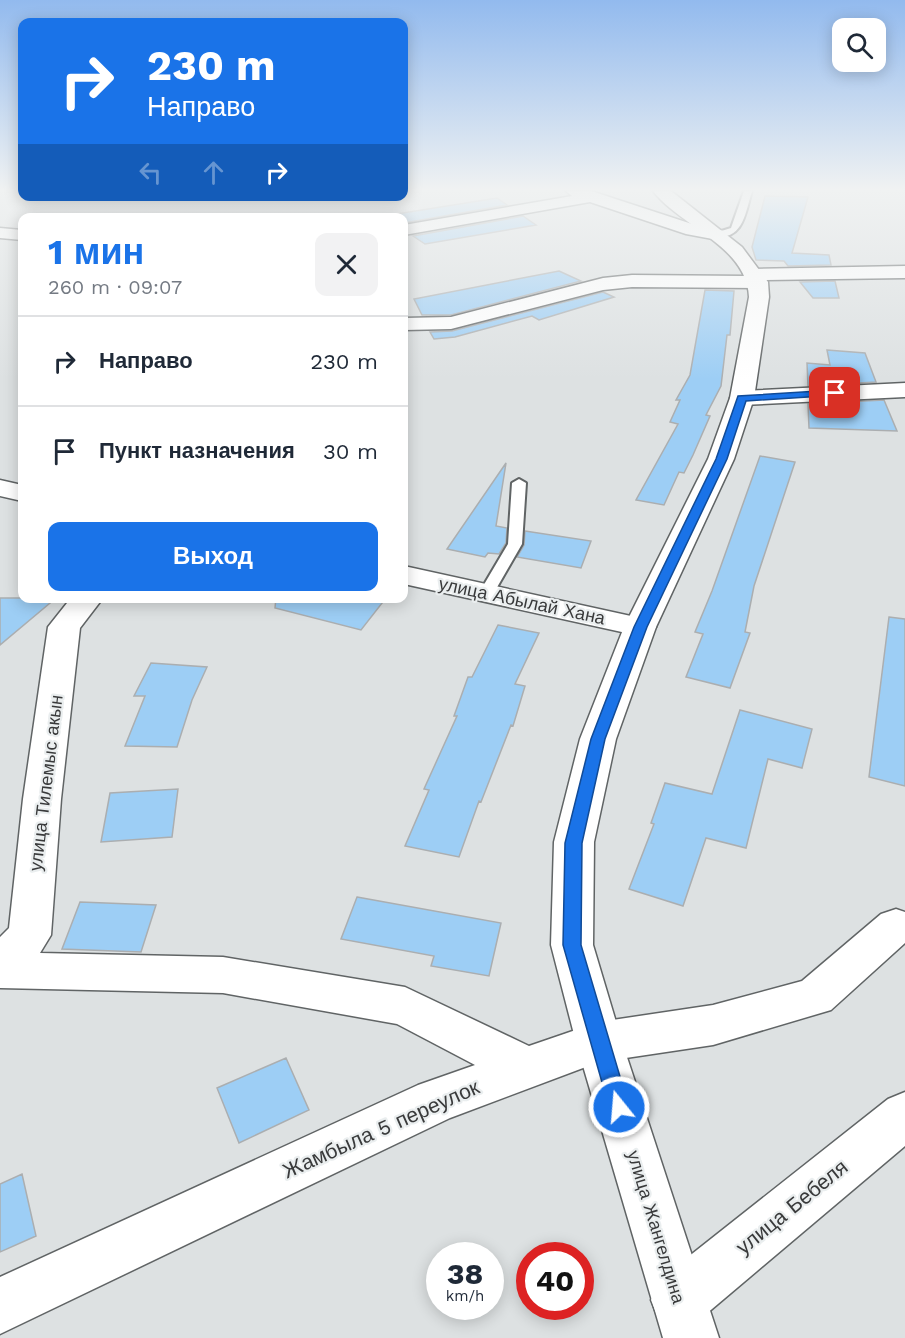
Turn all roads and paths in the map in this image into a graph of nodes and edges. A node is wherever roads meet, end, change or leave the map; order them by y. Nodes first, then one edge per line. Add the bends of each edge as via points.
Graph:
1 (738, 253) edge
2 (905, 272) edge
3 (756, 279) junction
4 (408, 324) edge
5 (905, 390) edge
6 (742, 398) junction
7 (519, 483) dead end
8 (0, 488) edge
9 (18, 492) edge
10 (408, 576) edge
11 (487, 593) junction
12 (84, 603) edge
13 (640, 627) junction
14 (896, 926) dead end
15 (0, 964) edge
16 (0, 970) edge
17 (599, 1042) junction
18 (527, 1068) junction
19 (905, 1115) edge
20 (0, 1306) edge
21 (685, 1319) edge

1 - 3 street
2 - 3 street
3 - 4 street via 603,284 451,323
3 - 6 street, улица Жангелдина via 759,297
5 - 6 street
6 - 13 street, улица Жангелдина via 721,459
7 - 11 lane via 515,544
8 - 9 street
10 - 11 street, улица Абылай Хана
11 - 13 street, улица Абылай Хана
12 - 15 street, улица Тилемыс акын via 64,627 30,934
13 - 17 street, улица Жангелдина via 598,739 574,843 572,945
14 - 17 street, Жамбыла 5 переулок via 815,997 713,1025
16 - 18 street via 223,975 405,1006
17 - 18 street, Жамбыла 5 переулок
17 - 21 street, улица Жангелдина
18 - 20 street, Жамбыла 5 переулок via 435,1101
19 - 21 street, улица Бебеля

